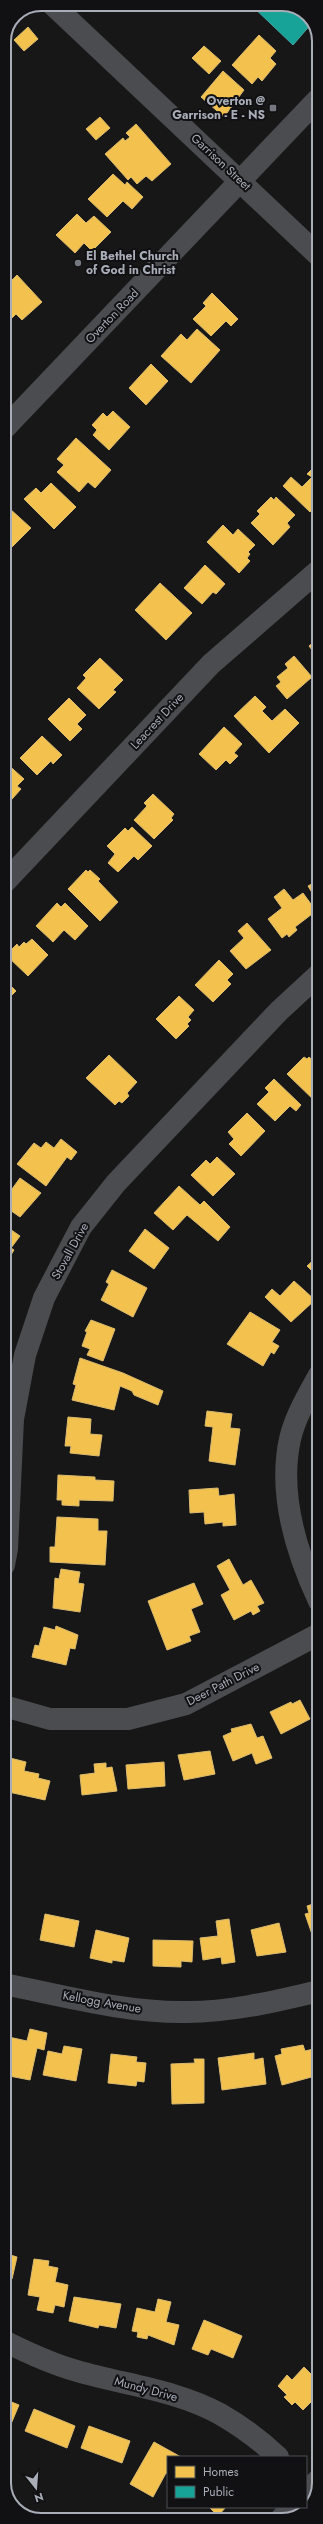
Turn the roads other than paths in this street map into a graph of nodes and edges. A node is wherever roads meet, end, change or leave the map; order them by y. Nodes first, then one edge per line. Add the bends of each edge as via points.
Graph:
1 (59, 11) edge
2 (312, 105) edge
3 (240, 181) junction
4 (312, 249) edge
5 (11, 422) edge
6 (312, 576) edge
7 (11, 875) edge
8 (312, 980) edge
9 (312, 1388) edge
10 (11, 1462) edge
11 (312, 1586) edge
12 (312, 1638) edge
13 (11, 1708) edge
14 (11, 1985) edge
15 (312, 1992) edge
16 (11, 2344) edge
17 (277, 2456) edge

1 - 3 street, Garrison Street
2 - 3 street, Overton Road
3 - 4 street, Garrison Street
3 - 5 street, Overton Road
6 - 7 street, Leacrest Drive via 211,664
8 - 10 street, Stovall Drive via 279,1011 121,1177 81,1227 44,1298 25,1354 13,1419
9 - 11 street via 290,1438 286,1478 292,1528
12 - 13 street, Deer Path Drive via 186,1704 128,1719 50,1719
14 - 15 street, Kellogg Avenue via 128,2009 188,2012 255,2006
16 - 17 street, Mundy Drive via 36,2357 76,2371 174,2395 219,2413 255,2436

